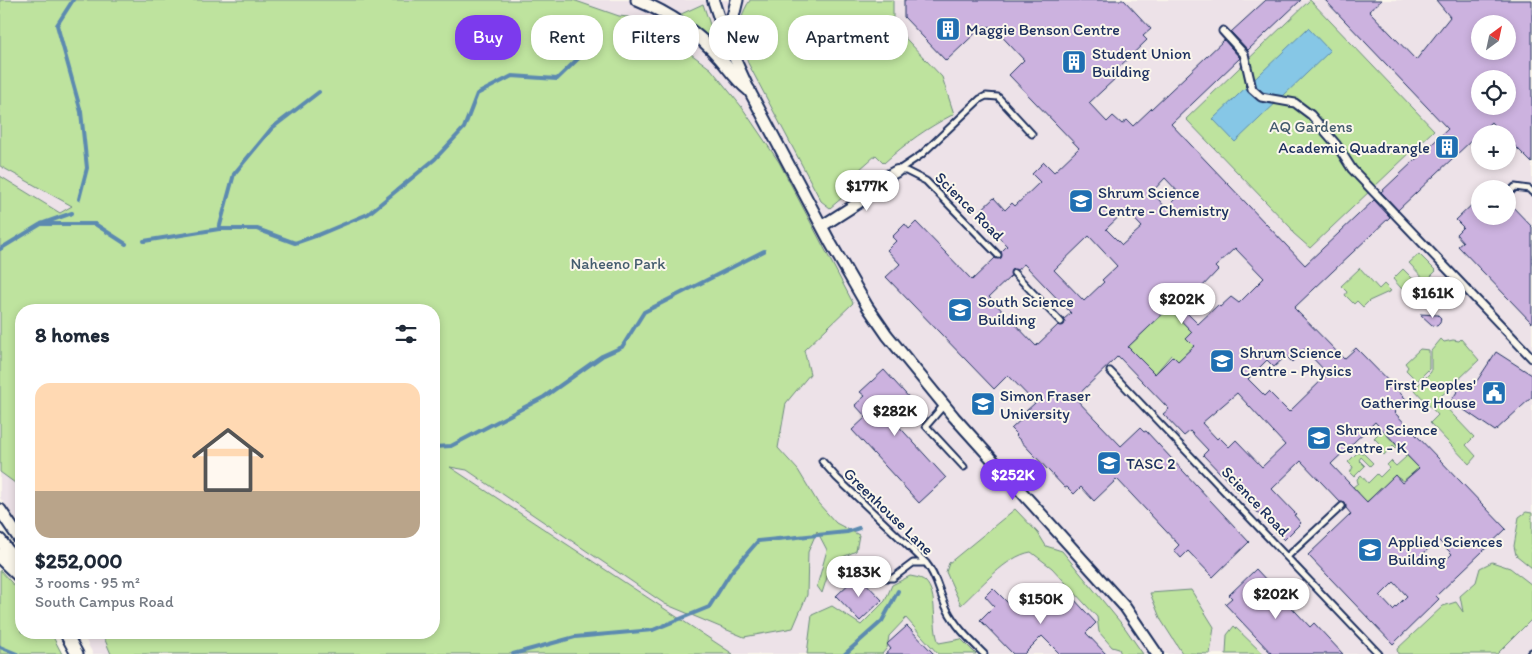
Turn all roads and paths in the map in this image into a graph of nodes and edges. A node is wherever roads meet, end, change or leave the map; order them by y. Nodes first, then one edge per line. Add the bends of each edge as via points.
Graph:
1 (637, 0) edge
2 (713, 0) edge
3 (737, 0) edge
4 (718, 15) edge
5 (733, 15) edge
6 (1223, 31) dead end
7 (735, 60) edge
8 (749, 90) junction
9 (1032, 134) dead end
10 (897, 171) junction
11 (1516, 187) edge
12 (1532, 192) edge
13 (822, 226) junction
14 (998, 255) dead end
15 (1014, 273) dead end
16 (1061, 322) dead end
17 (1532, 358) edge
18 (1110, 371) dead end
19 (944, 405) junction
20 (822, 461) dead end
21 (964, 467) dead end
22 (1342, 506) dead end
23 (0, 510) edge
24 (15, 532) edge
25 (0, 540) edge
26 (0, 556) edge
27 (1288, 556) junction
28 (15, 561) edge
29 (926, 563) junction
30 (15, 570) edge
31 (839, 576) dead end
32 (69, 639) edge
33 (77, 654) edge
34 (984, 654) edge
35 (1158, 654) edge
36 (1379, 654) edge

1 - 8 street via 662,12 703,41 738,82
2 - 4 street
3 - 5 street
6 - 17 street via 1244,54 1252,89 1261,97 1295,103 1311,115 1352,169
7 - 8 street
8 - 13 street
9 - 10 lane via 998,97 986,96 921,155
10 - 13 street via 858,203
10 - 14 lane, Science Road via 906,171 926,181
11 - 12 lane
13 - 19 street via 872,314
15 - 16 lane
18 - 27 lane, Science Road
19 - 21 lane via 926,426
19 - 35 street via 1125,607
20 - 29 lane, Greenhouse Lane
22 - 27 lane
23 - 24 street
25 - 28 street
26 - 30 main road
27 - 36 lane, Science Road
29 - 31 lane via 912,563 893,578 880,578 854,565
29 - 34 lane, Greenhouse Lane via 956,625
32 - 33 street

